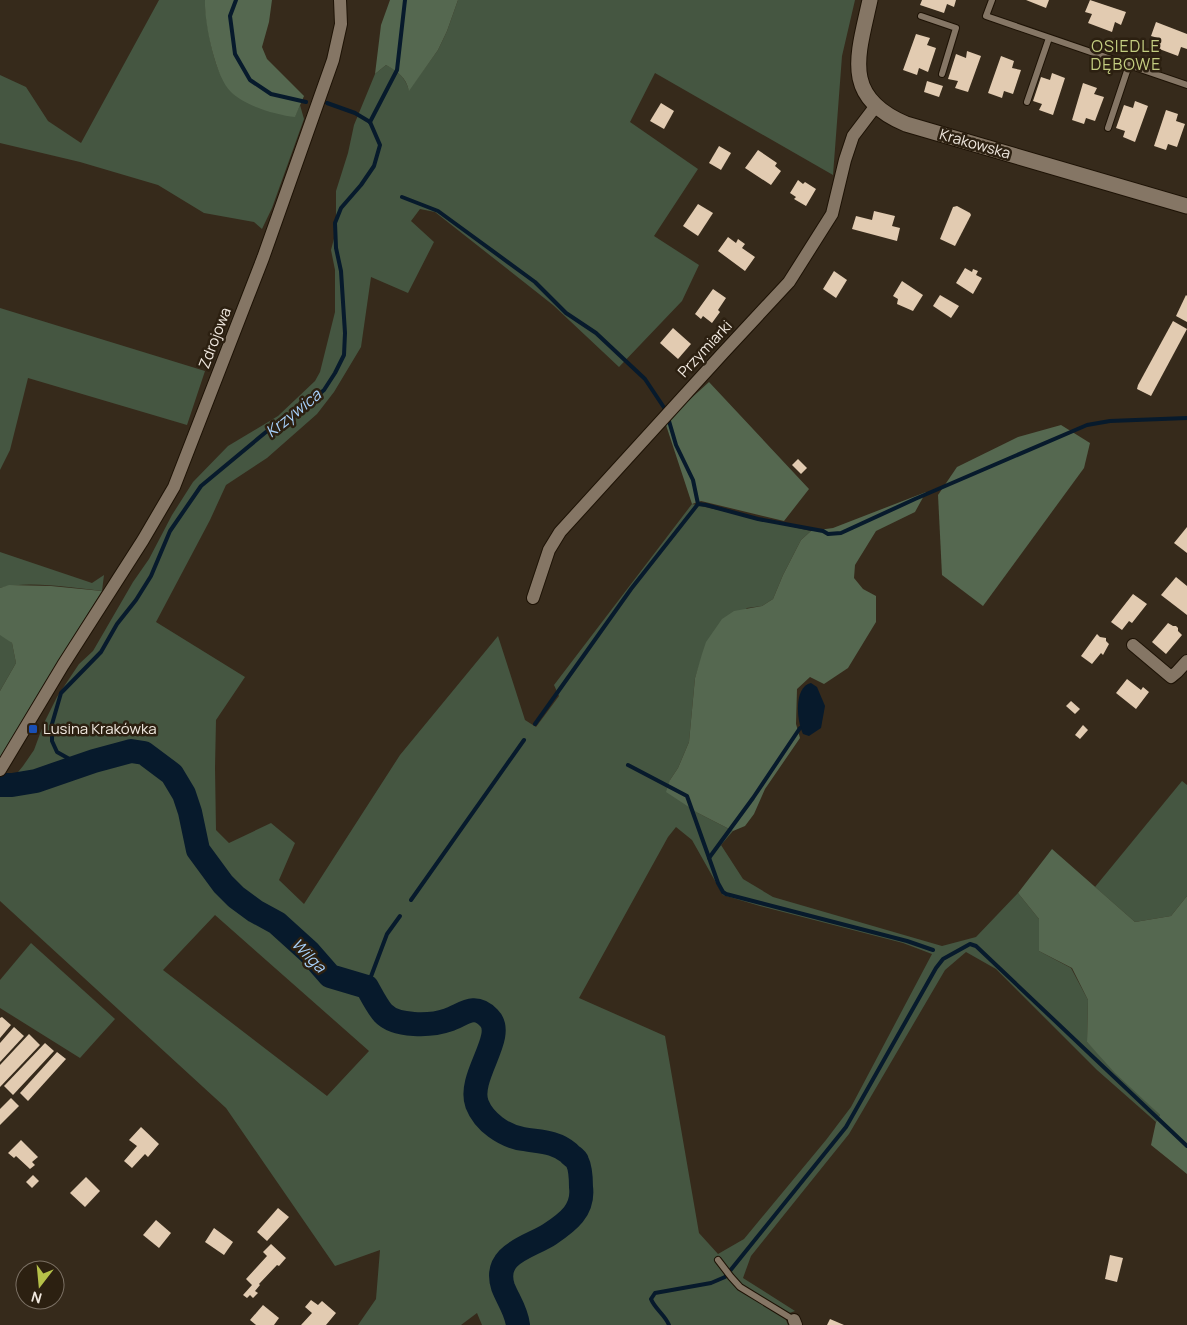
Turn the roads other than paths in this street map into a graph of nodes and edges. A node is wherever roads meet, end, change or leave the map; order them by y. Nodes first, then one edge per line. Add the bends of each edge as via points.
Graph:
1 (340, 0) edge
2 (870, 0) edge
3 (992, 0) edge
4 (921, 16) dead end
5 (1048, 38) junction
6 (1129, 66) junction
7 (942, 74) dead end
8 (1187, 85) edge
9 (1027, 102) dead end
10 (875, 107) junction
11 (1108, 128) dead end
12 (1187, 206) edge
13 (533, 598) dead end
14 (1133, 646) dead end
15 (1187, 661) edge
16 (1, 768) edge
17 (718, 1260) dead end
18 (795, 1323) edge

1 - 16 street, Zdrojowa via 341,24 333,60 263,258 174,487
2 - 10 street, Krakowska via 858,73
3 - 5 lane via 986,16
4 - 7 lane via 956,28
5 - 6 lane
5 - 9 lane
6 - 8 lane
6 - 11 lane
10 - 12 street, Krakowska via 906,124
10 - 13 street, Przymiarki via 853,136 832,214 789,282 560,532 549,550
14 - 15 street via 1171,677
17 - 18 lane via 740,1287

